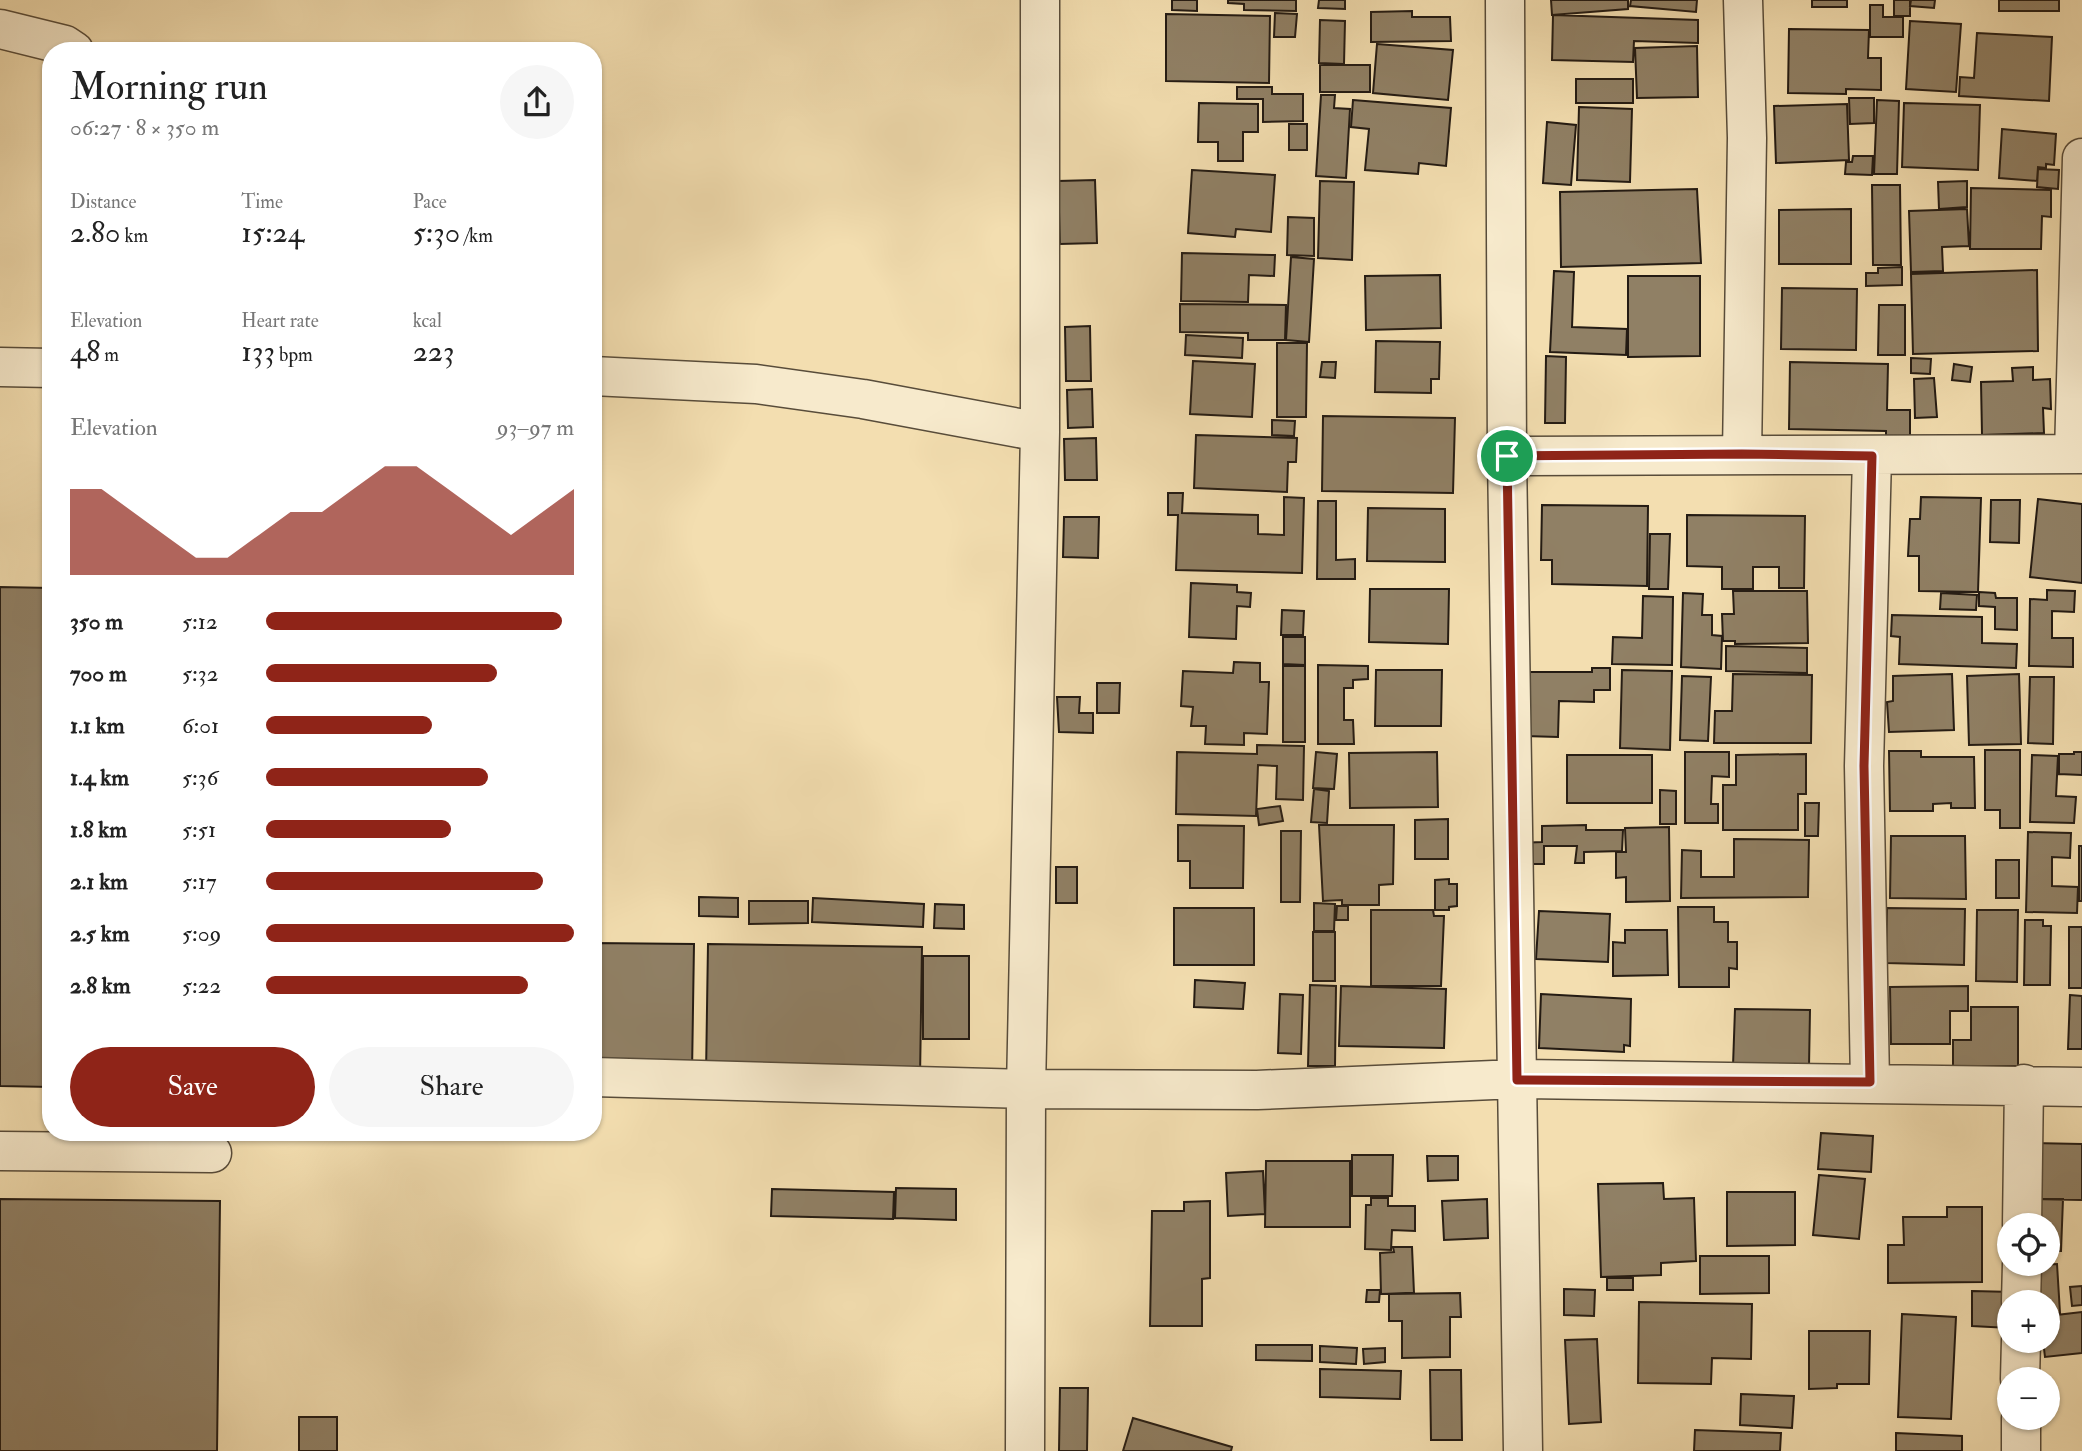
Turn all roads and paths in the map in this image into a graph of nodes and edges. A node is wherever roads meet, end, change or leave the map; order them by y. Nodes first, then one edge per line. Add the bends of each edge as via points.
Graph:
1 (1040, 0) edge
2 (1504, 0) edge
3 (1743, 0) edge
4 (0, 29) edge
5 (53, 42) edge
6 (2082, 158) edge
7 (0, 367) edge
8 (42, 368) edge
9 (602, 376) edge
10 (1040, 432) junction
11 (1742, 454) junction
12 (2078, 454) edge
13 (1507, 456) junction
14 (1872, 456) junction
15 (602, 1077) edge
16 (1517, 1080) junction
17 (1870, 1082) junction
18 (2024, 1084) junction
19 (2082, 1087) edge
20 (1026, 1089) junction
21 (0, 1151) edge
22 (212, 1153) dead end
23 (2022, 1213) edge
24 (2021, 1430) edge
25 (1025, 1451) edge
26 (1523, 1451) edge
27 (2021, 1451) edge

1 - 10 street
2 - 13 street
3 - 11 street via 1747,138
4 - 5 street
6 - 12 street
7 - 8 street
9 - 10 street via 756,384
10 - 20 street
11 - 13 street
11 - 14 street
12 - 14 street
13 - 16 street
14 - 17 street via 1864,766
15 - 20 street
16 - 17 street
16 - 20 street via 1257,1090
16 - 26 street
17 - 18 street
18 - 19 street
18 - 23 street
20 - 25 street
21 - 22 street
24 - 27 street

